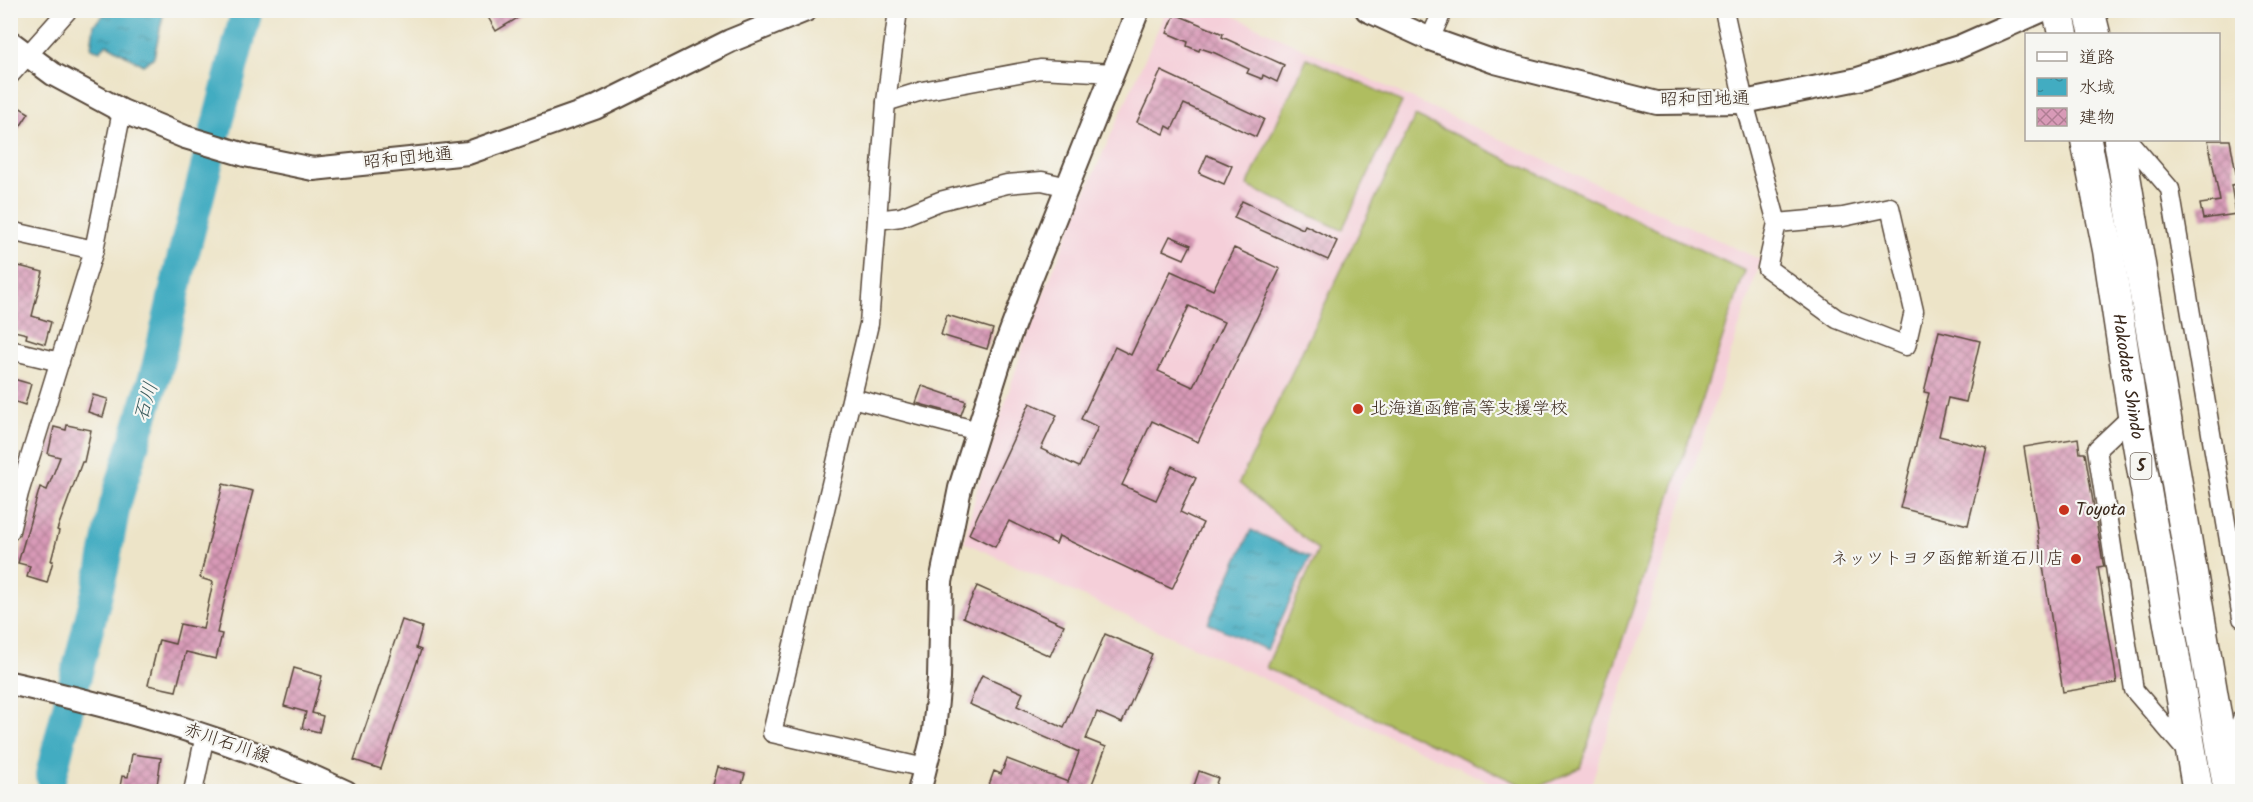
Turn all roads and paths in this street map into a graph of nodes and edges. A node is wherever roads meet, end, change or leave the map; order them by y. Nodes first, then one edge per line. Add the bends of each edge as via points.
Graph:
1 (68, 10) edge
2 (806, 10) edge
3 (898, 10) edge
4 (1138, 10) edge
5 (1367, 10) edge
6 (1443, 10) edge
7 (1724, 10) edge
8 (2043, 10) edge
9 (2058, 10) edge
10 (2089, 10) edge
11 (2063, 33) edge
12 (2095, 33) edge
13 (1430, 39) junction
14 (19, 49) edge
15 (1114, 73) junction
16 (10, 75) edge
17 (886, 102) junction
18 (1744, 102) junction
19 (122, 111) junction
20 (2086, 141) edge
21 (2120, 141) edge
22 (2129, 141) edge
23 (1068, 186) junction
24 (877, 220) junction
25 (1777, 223) junction
26 (10, 231) edge
27 (94, 250) junction
28 (10, 350) edge
29 (60, 362) junction
30 (852, 398) junction
31 (2133, 416) junction
32 (978, 431) junction
33 (15, 491) edge
34 (10, 531) edge
35 (2242, 618) edge
36 (10, 683) edge
37 (2242, 719) edge
38 (205, 735) junction
39 (2192, 757) junction
40 (926, 768) junction
41 (2227, 778) edge
42 (193, 792) edge
43 (346, 792) edge
44 (920, 792) edge
45 (2198, 792) edge

1 - 14 street
2 - 19 street, 昭和団地通 via 730,41 595,108 468,153 313,169 185,137
3 - 17 street
4 - 15 street
5 - 13 street, 昭和団地通
6 - 13 street
7 - 18 street
8 - 18 street, 昭和団地通 via 1959,48 1858,79
9 - 11 highway
10 - 12 highway
13 - 18 street, 昭和団地通 via 1495,62 1657,103
14 - 16 street
14 - 19 street, 昭和団地通 via 53,74
15 - 17 street via 1040,69 932,89
15 - 23 street
17 - 24 street
18 - 25 street
19 - 27 street
20 - 31 highway, Hakodate Shindo / 5 via 2108,250
21 - 41 highway, Hakodate Shindo / 5
22 - 35 street via 2170,189
23 - 24 street via 1042,181 1007,184 940,201 901,217
23 - 32 street via 996,372
24 - 30 street via 869,324
25 - 25 street via 1767,268 1837,319 1906,346 1914,311 1890,207 1843,217
26 - 27 street
27 - 29 street
28 - 29 street
29 - 33 street
30 - 32 street
30 - 40 street via 772,733
31 - 39 highway, Hakodate Shindo / 5
31 - 39 street via 2097,449 2134,690
32 - 40 street via 960,488 941,582 939,679
33 - 34 street
36 - 38 street, 赤川石川線
37 - 41 street
38 - 42 street
38 - 43 street, 赤川石川線 via 273,759
39 - 45 highway, Hakodate Shindo / 5
40 - 44 street

